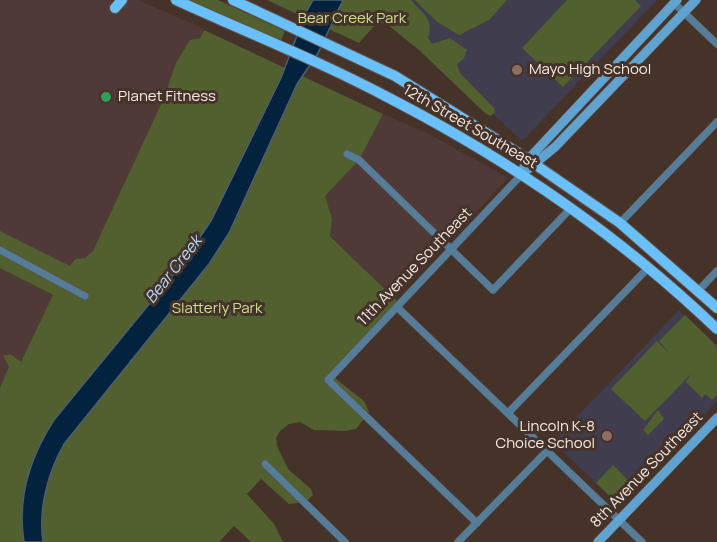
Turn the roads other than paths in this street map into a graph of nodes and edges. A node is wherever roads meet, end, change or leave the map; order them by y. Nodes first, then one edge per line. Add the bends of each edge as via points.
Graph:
1 (117, 0) edge
2 (122, 0) edge
3 (176, 0) edge
4 (233, 0) edge
5 (696, 0) edge
6 (676, 2) edge
7 (684, 12) junction
8 (717, 44) edge
9 (717, 122) edge
10 (347, 154) dead end
11 (532, 162) junction
12 (522, 174) junction
13 (571, 208) junction
14 (620, 223) junction
15 (0, 250) edge
16 (453, 250) junction
17 (649, 267) junction
18 (717, 271) edge
19 (699, 290) junction
20 (86, 296) dead end
21 (398, 308) junction
22 (717, 308) edge
23 (717, 329) edge
24 (508, 412) junction
25 (717, 418) edge
26 (548, 450) junction
27 (265, 464) dead end
28 (619, 519) junction
29 (477, 523) junction
30 (345, 542) edge
31 (458, 542) edge
32 (598, 542) edge
33 (642, 542) edge

1 - 2 main road via 115,8
3 - 12 main road, 12th Street Southeast via 390,98
4 - 11 main road, 12th Street Southeast via 335,46 425,94
5 - 7 main road, 11th Avenue Southeast
6 - 7 street
6 - 11 main road, 11th Avenue Southeast
7 - 8 street
7 - 11 main road, 11th Avenue Southeast
9 - 14 street
10 - 16 street via 359,160
11 - 12 main road, 11th Avenue Southeast
11 - 14 main road, 12th Street Southeast
12 - 13 main road, 12th Street Southeast
12 - 16 street, 11th Avenue Southeast
13 - 16 street via 493,290
13 - 17 main road, 12th Street Southeast
14 - 19 main road, 12th Street Southeast
15 - 20 street
16 - 21 street, 11th Avenue Southeast
17 - 23 main road, 12th Street Southeast
17 - 24 street
18 - 19 street
19 - 22 main road, 12th Street Southeast
21 - 24 street
21 - 29 street, 11th Avenue Southeast via 328,380
24 - 26 street
25 - 28 main road, 8th Avenue Southeast
26 - 28 street
26 - 29 street
27 - 30 street
28 - 32 main road, 8th Avenue Southeast
28 - 33 street
29 - 31 street

